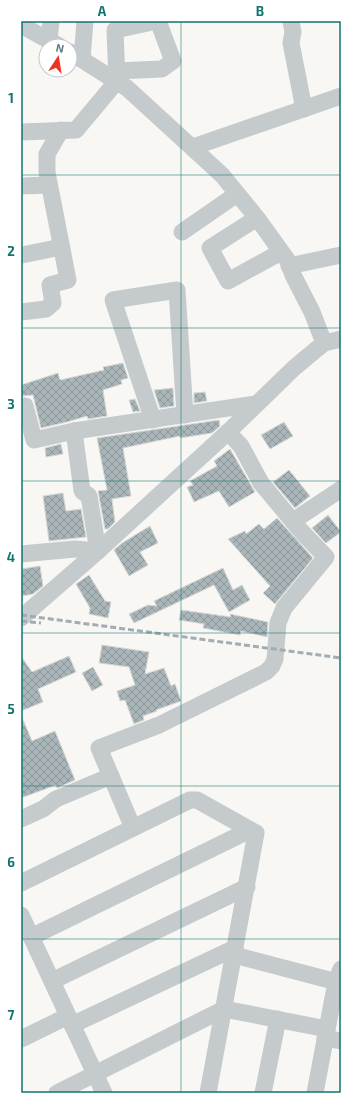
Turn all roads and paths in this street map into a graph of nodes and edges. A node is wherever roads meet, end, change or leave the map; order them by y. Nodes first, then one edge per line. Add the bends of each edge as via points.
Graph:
1 (50, 21) edge
2 (85, 21) edge
3 (152, 21) edge
4 (158, 21) edge
5 (291, 21) edge
6 (21, 25) edge
7 (45, 38) edge
8 (53, 38) edge
9 (78, 47) edge
10 (78, 56) edge
11 (117, 76) junction
12 (341, 96) edge
13 (304, 109) junction
14 (61, 130) junction
15 (21, 132) edge
16 (193, 147) junction
17 (49, 185) junction
18 (21, 186) edge
19 (237, 194) junction
20 (257, 218) junction
21 (182, 232) dead end
22 (61, 247) junction
23 (22, 255) dead end
24 (341, 255) edge
25 (285, 259) junction
26 (21, 312) edge
27 (341, 339) edge
28 (324, 343) junction
29 (256, 404) junction
30 (21, 406) edge
31 (185, 415) junction
32 (153, 420) junction
33 (74, 431) junction
34 (228, 432) junction
35 (341, 489) edge
36 (293, 521) junction
37 (98, 551) junction
38 (21, 554) edge
39 (21, 618) edge
40 (111, 776) junction
41 (21, 820) edge
42 (133, 828) junction
43 (250, 830) junction
44 (21, 882) edge
45 (247, 887) junction
46 (21, 915) edge
47 (31, 937) junction
48 (234, 952) junction
49 (339, 978) edge
50 (52, 981) junction
51 (224, 1009) junction
52 (278, 1019) junction
53 (70, 1020) junction
54 (331, 1036) edge
55 (21, 1039) edge
56 (95, 1074) junction
57 (57, 1093) edge
58 (104, 1093) edge
59 (208, 1093) edge
60 (263, 1093) edge
61 (317, 1093) edge

1 - 8 street
2 - 9 street
3 - 11 street via 115,30
4 - 11 street via 173,61 162,70
5 - 13 street via 291,43
6 - 7 street
10 - 11 street
11 - 14 street via 76,130
11 - 16 street
12 - 13 street
13 - 16 street
14 - 15 street
14 - 17 street via 47,154
16 - 19 street via 222,175
17 - 18 street
17 - 22 street
19 - 20 street
19 - 21 street
20 - 25 street
20 - 25 street via 210,248 228,281
22 - 23 street
22 - 26 street via 68,280 50,285 53,303 46,309
24 - 25 street
25 - 28 street via 312,312
27 - 28 street
28 - 29 street
29 - 31 street
29 - 34 street
30 - 33 street via 25,406 34,440
31 - 32 street
31 - 32 street via 177,290 113,300
32 - 33 street
33 - 37 street via 82,491 89,496
34 - 36 street via 240,446 261,483
34 - 37 street
35 - 36 street
36 - 40 street via 326,557 282,612 272,666 266,672 159,725 99,748
37 - 38 street via 75,549
37 - 39 street
40 - 41 street via 56,799
40 - 42 street
42 - 43 street via 190,800 197,800
42 - 44 street
43 - 45 street via 256,833
43 - 47 street
45 - 48 street
45 - 50 street
46 - 47 street
47 - 50 street
48 - 49 street
48 - 51 street
48 - 53 street
49 - 54 street
50 - 53 street
51 - 52 street
51 - 56 street
51 - 59 street
52 - 54 street
52 - 60 street
53 - 55 street
53 - 56 street
54 - 61 street
56 - 57 street
56 - 58 street

